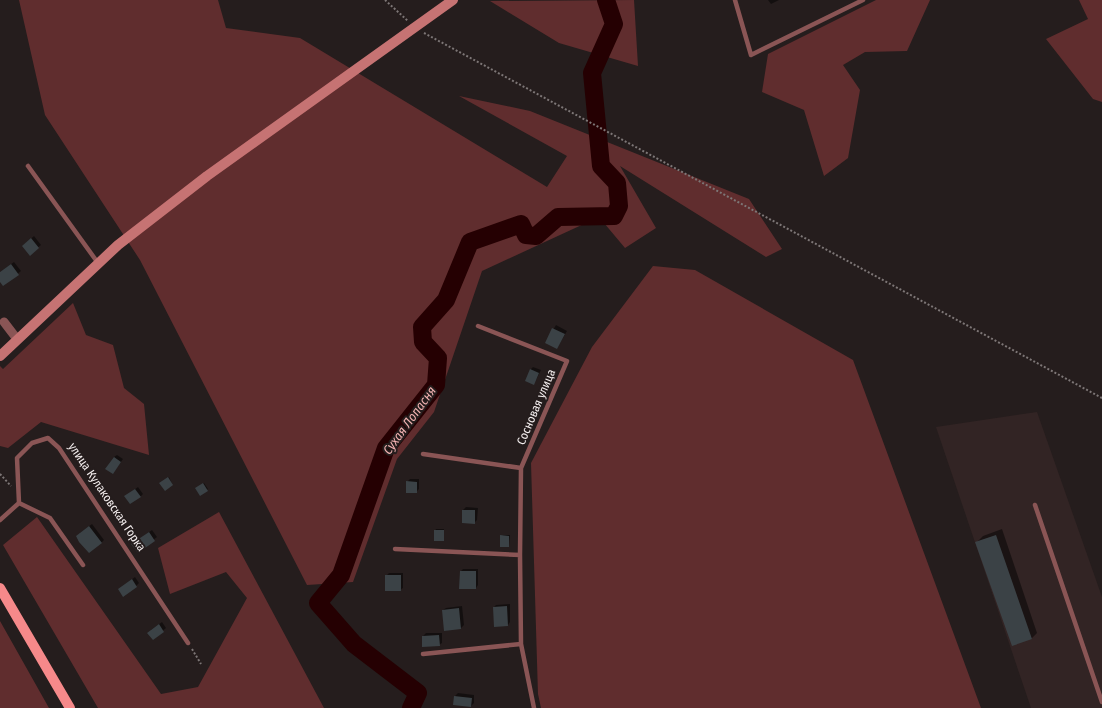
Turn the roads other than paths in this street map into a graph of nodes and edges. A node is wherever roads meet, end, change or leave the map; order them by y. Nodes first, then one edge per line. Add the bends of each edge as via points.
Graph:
1 (453, 0) edge
2 (735, 0) edge
3 (863, 0) edge
4 (28, 166) dead end
5 (98, 264) junction
6 (4, 322) dead end
7 (478, 326) dead end
8 (17, 339) junction
9 (0, 356) edge
10 (422, 454) dead end
11 (521, 468) junction
12 (19, 504) junction
13 (1035, 505) dead end
14 (0, 520) edge
15 (395, 549) dead end
16 (520, 555) junction
17 (83, 565) dead end
18 (0, 588) edge
19 (188, 642) road end
20 (521, 644) junction
21 (423, 654) dead end
22 (1102, 702) edge
23 (70, 708) edge
24 (534, 708) edge

1 - 5 street via 207,176 118,245
2 - 3 lane via 751,55
4 - 5 lane
5 - 8 street
6 - 8 street
7 - 11 lane, Сосновая улица via 566,362
8 - 9 street
10 - 11 lane
11 - 16 lane, Сосновая улица
12 - 14 lane
12 - 17 lane via 50,518
12 - 19 lane, улица Кулаковская Горка via 17,458 32,443 48,438 59,448
13 - 22 lane
15 - 16 lane
16 - 20 lane, Сосновая улица
18 - 23 main road
20 - 21 lane
20 - 24 lane, Сосновая улица

